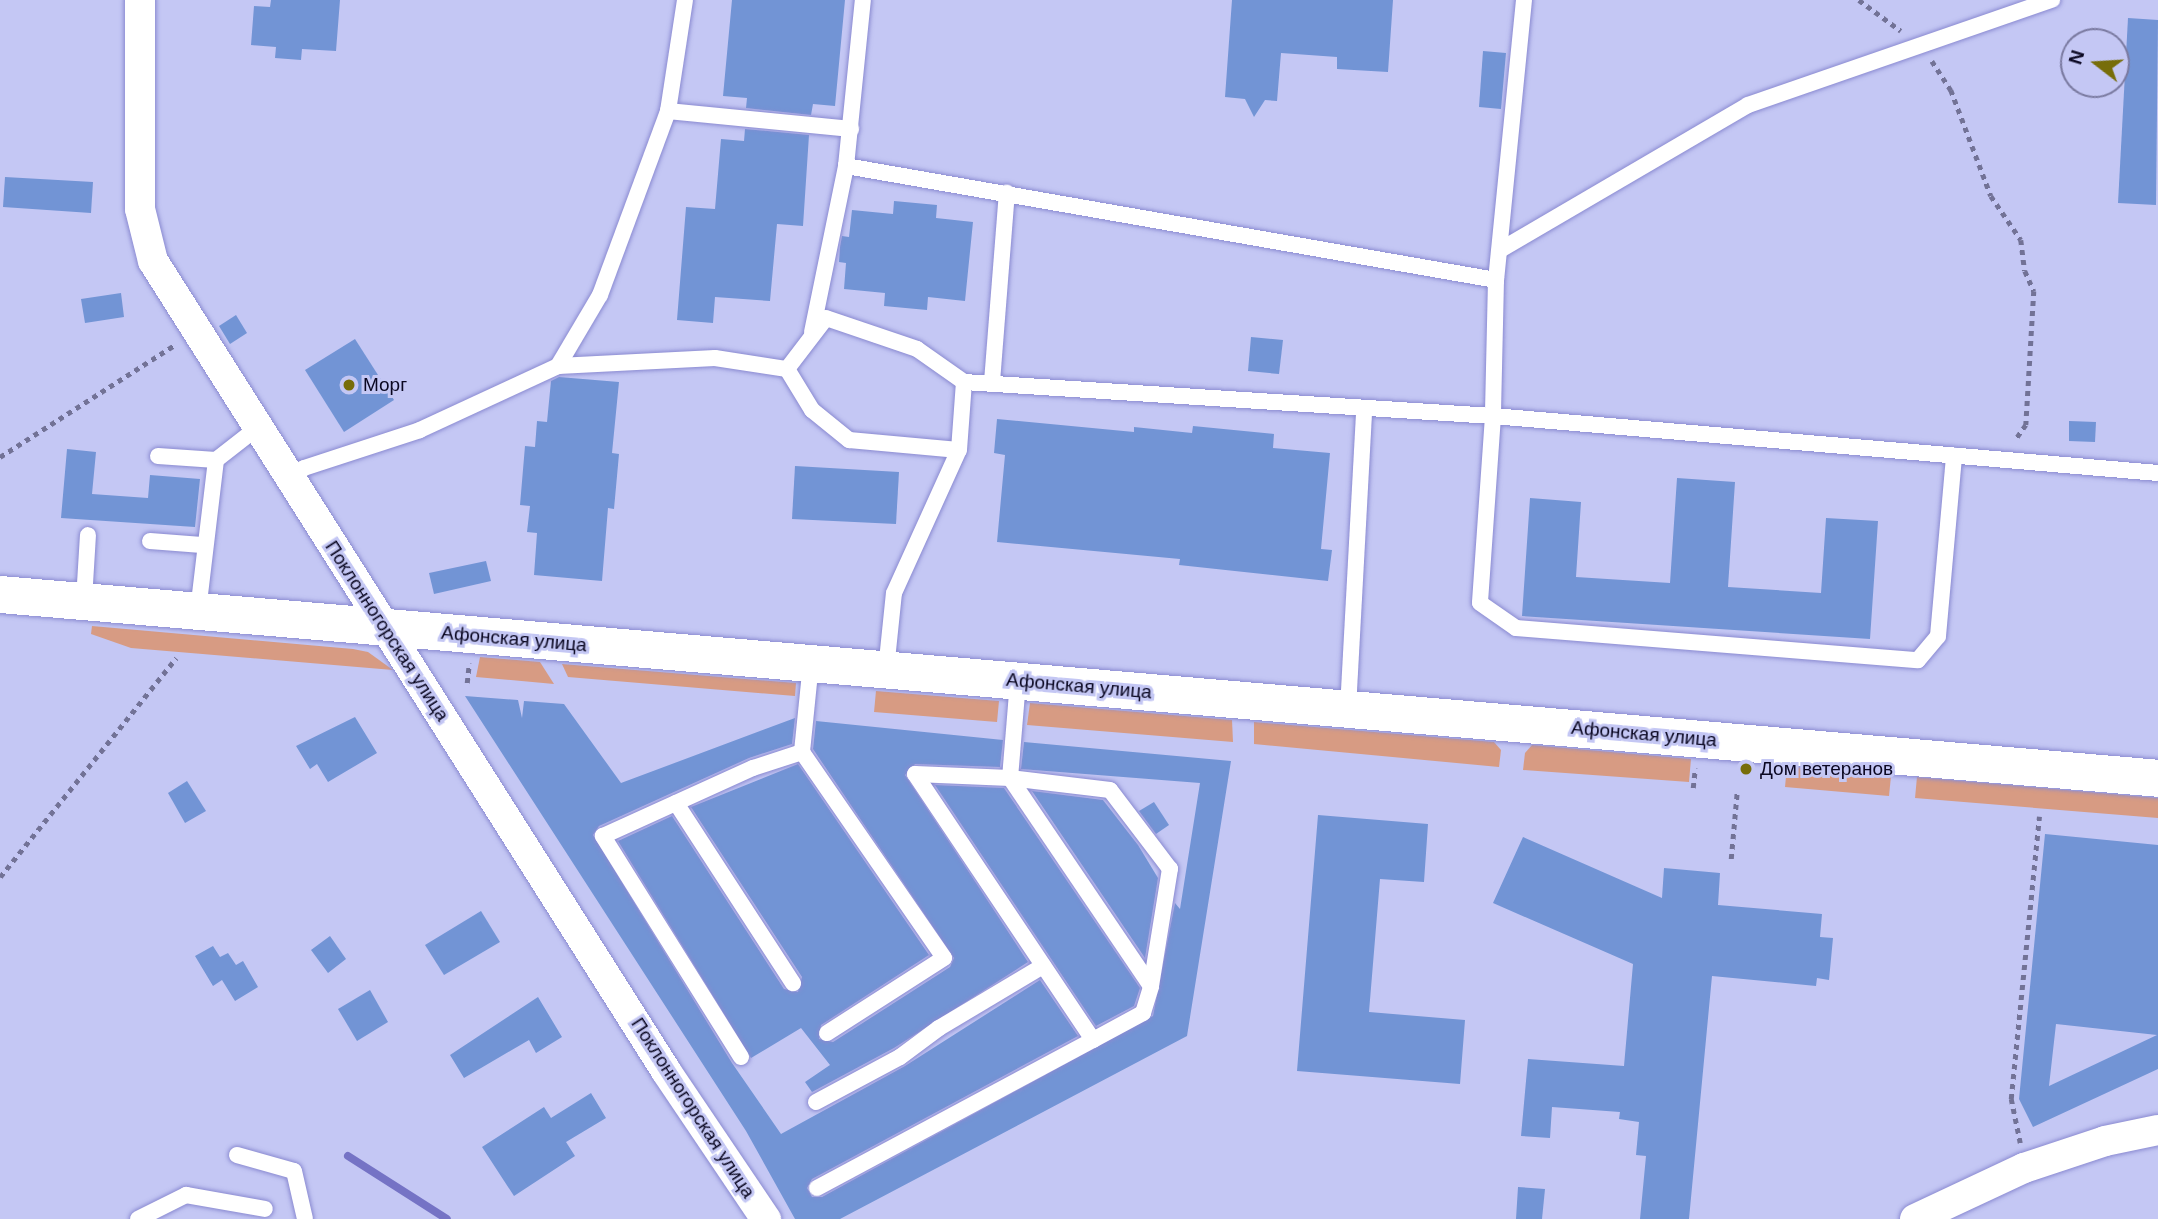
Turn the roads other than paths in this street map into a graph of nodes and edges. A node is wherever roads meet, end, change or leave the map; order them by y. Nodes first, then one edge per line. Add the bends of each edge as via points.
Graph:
1 (140, 0) edge
2 (685, 0) edge
3 (863, 0) edge
4 (1524, 0) edge
5 (2052, 0) edge
6 (668, 111) junction
7 (851, 129) junction
8 (846, 166) junction
9 (1007, 193) junction
10 (1500, 250) junction
11 (1496, 280) junction
12 (812, 332) junction
13 (558, 366) junction
14 (787, 369) junction
15 (964, 382) junction
16 (992, 382) junction
17 (1364, 411) junction
18 (1493, 416) junction
19 (257, 428) junction
20 (959, 450) junction
21 (158, 456) dead end
22 (1954, 456) junction
23 (216, 460) junction
24 (2158, 473) edge
25 (288, 477) junction
26 (88, 535) dead end
27 (150, 541) dead end
28 (202, 545) junction
29 (0, 594) edge
30 (84, 600) junction
31 (198, 611) junction
32 (385, 628) junction
33 (811, 663) junction
34 (886, 670) junction
35 (1018, 681) junction
36 (1348, 709) junction
37 (802, 752) junction
38 (1010, 778) junction
39 (2158, 778) edge
40 (676, 803) junction
41 (1043, 966) junction
42 (793, 983) dead end
43 (1152, 986) junction
44 (827, 1033) dead end
45 (1093, 1040) junction
46 (741, 1057) dead end
47 (816, 1102) dead end
48 (2158, 1130) edge
49 (237, 1155) dead end
50 (817, 1188) dead end
51 (265, 1209) dead end
52 (138, 1219) edge
53 (305, 1219) edge
54 (766, 1219) edge
55 (1915, 1219) edge

1 - 19 street, Поклонногорская улица via 140,209 153,261
2 - 6 lane
3 - 7 lane
4 - 10 lane
5 - 10 lane via 1748,105
6 - 7 lane
6 - 13 lane via 600,295
7 - 8 lane
8 - 9 lane
8 - 12 lane
9 - 11 lane
9 - 16 lane
10 - 11 lane
11 - 18 lane
12 - 14 lane
12 - 15 lane via 826,318 917,349
13 - 14 lane via 715,358
13 - 25 lane via 421,430
14 - 20 lane via 812,410 849,440
15 - 16 lane
15 - 20 lane
16 - 17 lane
17 - 18 lane
17 - 36 lane
18 - 22 lane
18 - 22 lane via 1480,603 1516,628 1918,660 1938,636
19 - 23 lane
19 - 25 street, Поклонногорская улица
20 - 34 lane via 894,593
21 - 23 lane
22 - 24 lane
23 - 28 lane via 210,528
25 - 32 street, Поклонногорская улица
26 - 30 lane
27 - 28 lane
28 - 31 lane
29 - 30 street, Афонская улица
30 - 31 street, Афонская улица
31 - 32 street, Афонская улица
32 - 33 street, Афонская улица
32 - 54 street, Поклонногорская улица via 666,1072
33 - 34 street, Афонская улица
33 - 37 lane
34 - 35 street, Афонская улица
35 - 36 street, Афонская улица
35 - 38 lane
36 - 39 street, Афонская улица
37 - 40 lane
37 - 44 lane via 944,958
38 - 41 lane via 915,774
38 - 43 lane
38 - 43 lane via 1110,790 1170,869
40 - 42 lane
40 - 46 lane via 603,836
41 - 45 lane
41 - 47 lane via 939,1028 900,1057
43 - 45 lane via 1143,1013
45 - 50 lane
48 - 55 street via 2024,1168
49 - 53 lane via 294,1171
51 - 52 lane via 186,1195

